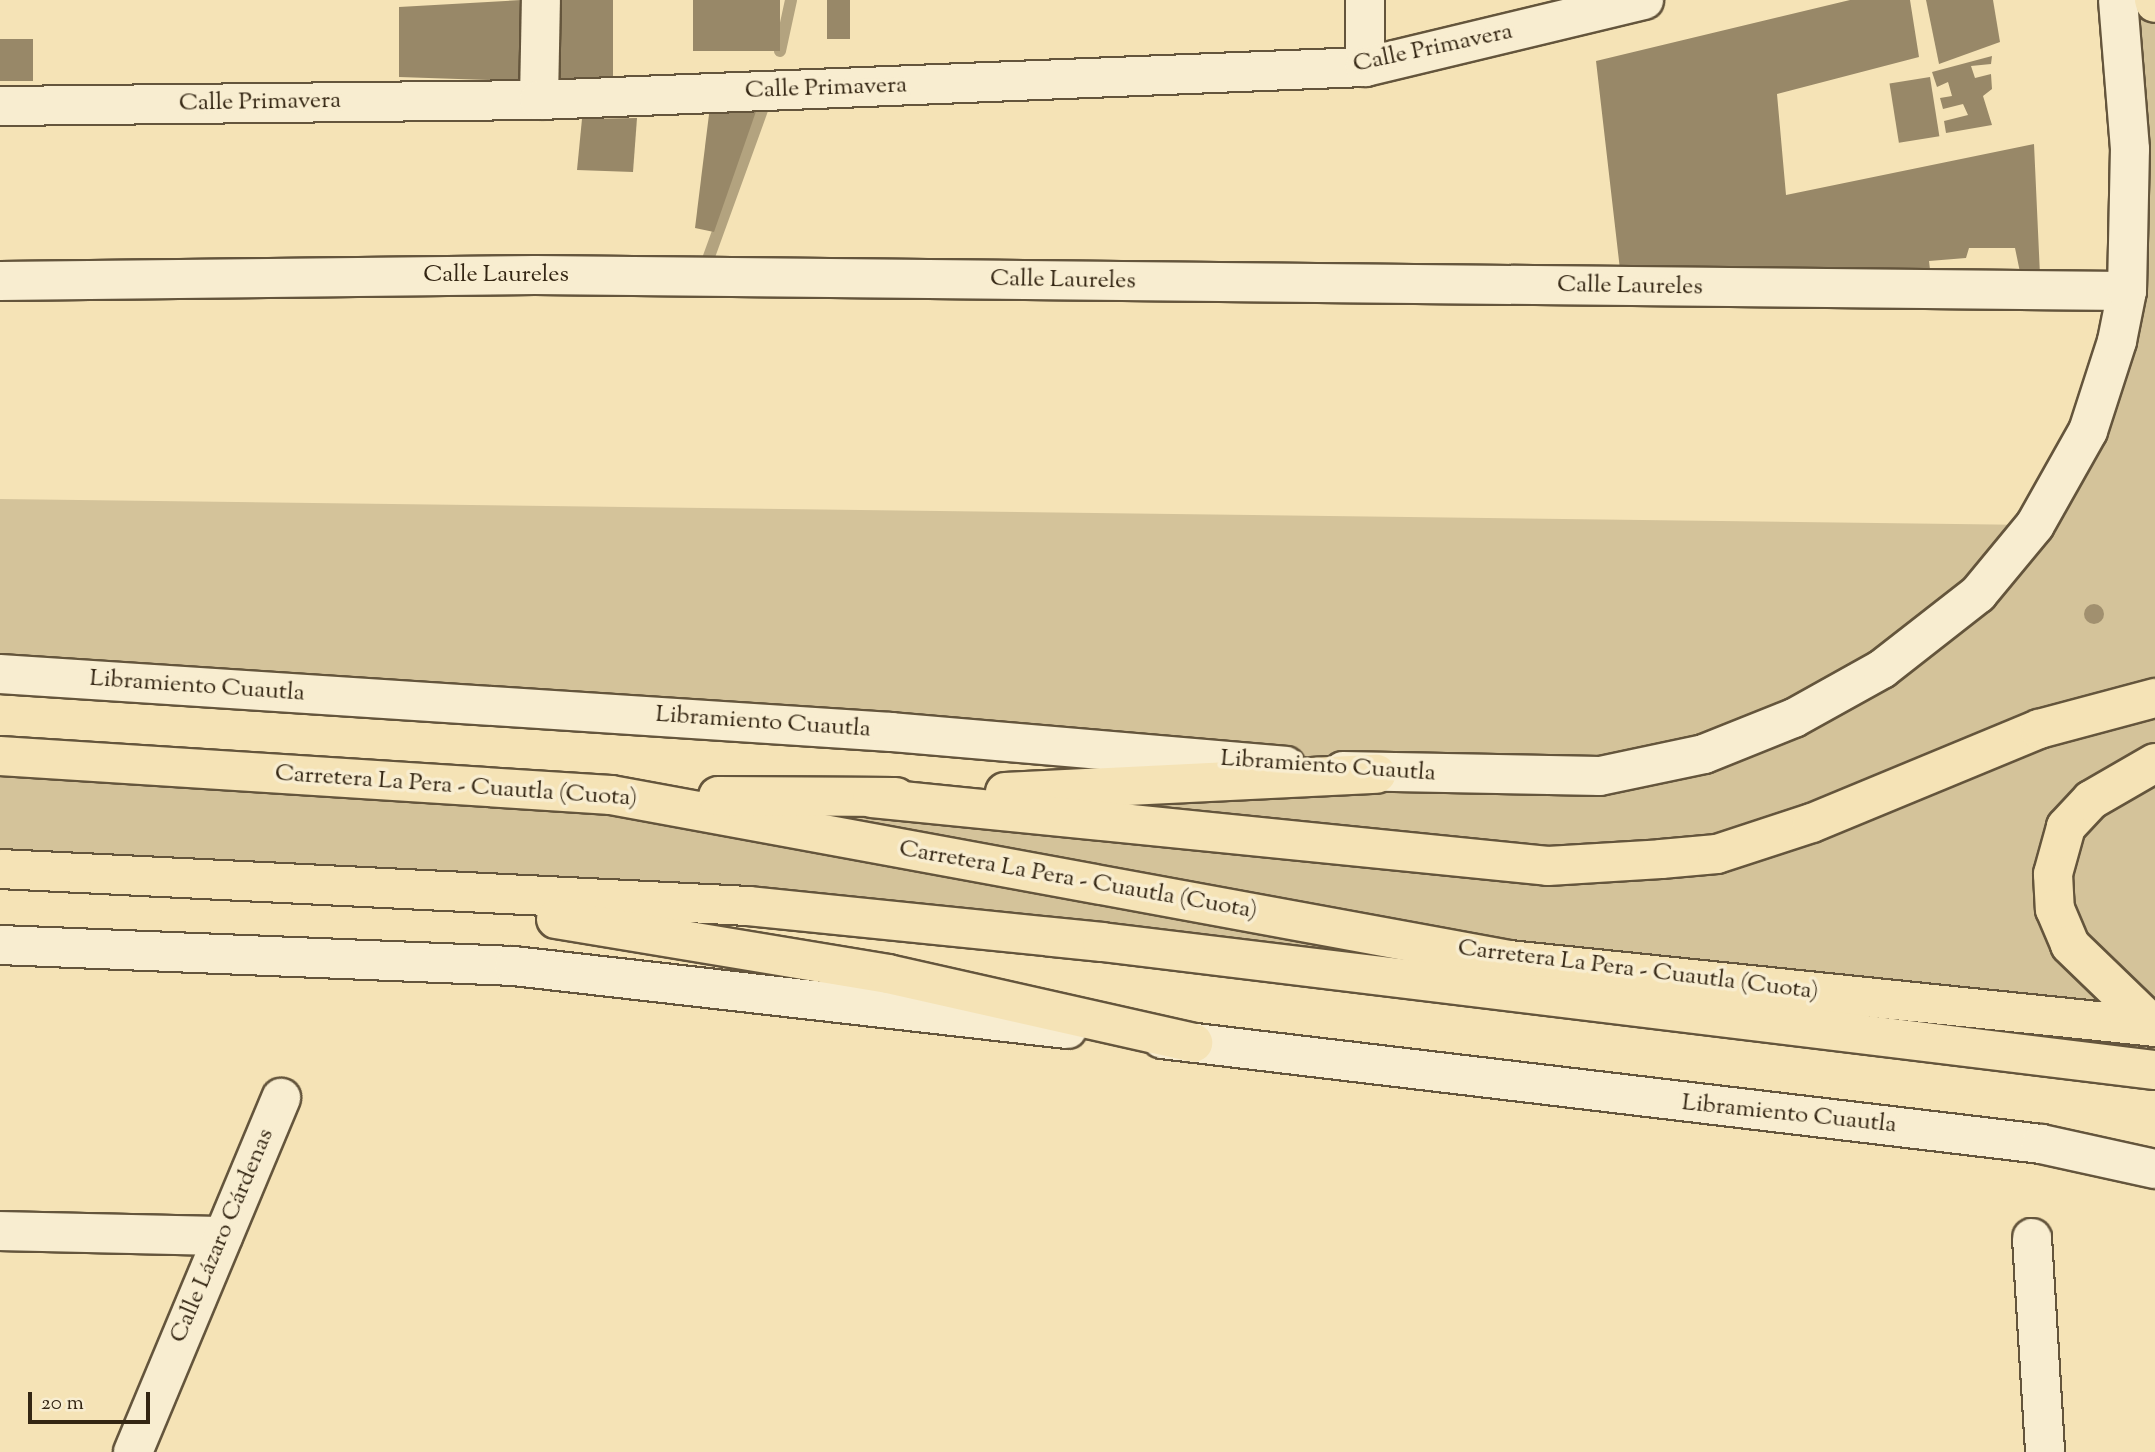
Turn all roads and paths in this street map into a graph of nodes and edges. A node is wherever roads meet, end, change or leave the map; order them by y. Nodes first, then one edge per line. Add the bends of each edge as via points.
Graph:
1 (541, 0) edge
2 (1365, 0) edge
3 (1644, 0) edge
4 (2118, 0) edge
5 (1365, 67) junction
6 (539, 100) junction
7 (0, 106) edge
8 (0, 281) edge
9 (2127, 291) junction
10 (0, 674) edge
11 (2155, 698) edge
12 (0, 756) edge
13 (2155, 763) edge
14 (1377, 774) junction
15 (611, 795) junction
16 (872, 798) junction
17 (0, 869) edge
18 (391, 892) junction
19 (0, 945) edge
20 (2155, 1027) edge
21 (1193, 1043) junction
22 (2155, 1070) edge
23 (281, 1098) dead end
24 (2155, 1169) edge
25 (0, 1231) edge
26 (223, 1236) junction
27 (2032, 1238) dead end
28 (133, 1452) edge
29 (2045, 1452) edge

1 - 6 main road
2 - 5 main road
3 - 5 main road, Calle Primavera
4 - 9 main road, Libramiento Cuautla via 2130,149
5 - 6 main road, Calle Primavera
6 - 7 main road, Calle Primavera
8 - 9 main road, Calle Laureles via 549,275
9 - 14 main road, Libramiento Cuautla via 2088,431 2035,525 1978,594 1882,669 1794,718 1703,754 1613,773
10 - 14 main road, Libramiento Cuautla via 891,732
11 - 16 highway via 2039,729 1812,823 1717,854 1675,858 1548,866
12 - 15 highway, Carretera La Pera - Cuautla (Cuota)
13 - 20 highway via 2091,800 2066,827 2053,874 2055,909 2070,945
14 - 16 highway
15 - 16 highway
15 - 20 highway, Carretera La Pera - Cuautla (Cuota) via 1509,960
17 - 18 highway, Carretera La Pera - Cuautla (Cuota)
18 - 21 highway via 888,974
18 - 22 highway, Carretera La Pera - Cuautla (Cuota) via 748,906 1116,943
19 - 21 main road, Libramiento Cuautla via 514,966
21 - 24 main road, Libramiento Cuautla via 2041,1144
23 - 26 main road, Calle Lázaro Cárdenas
25 - 26 main road
26 - 28 main road, Calle Lázaro Cárdenas
27 - 29 main road

